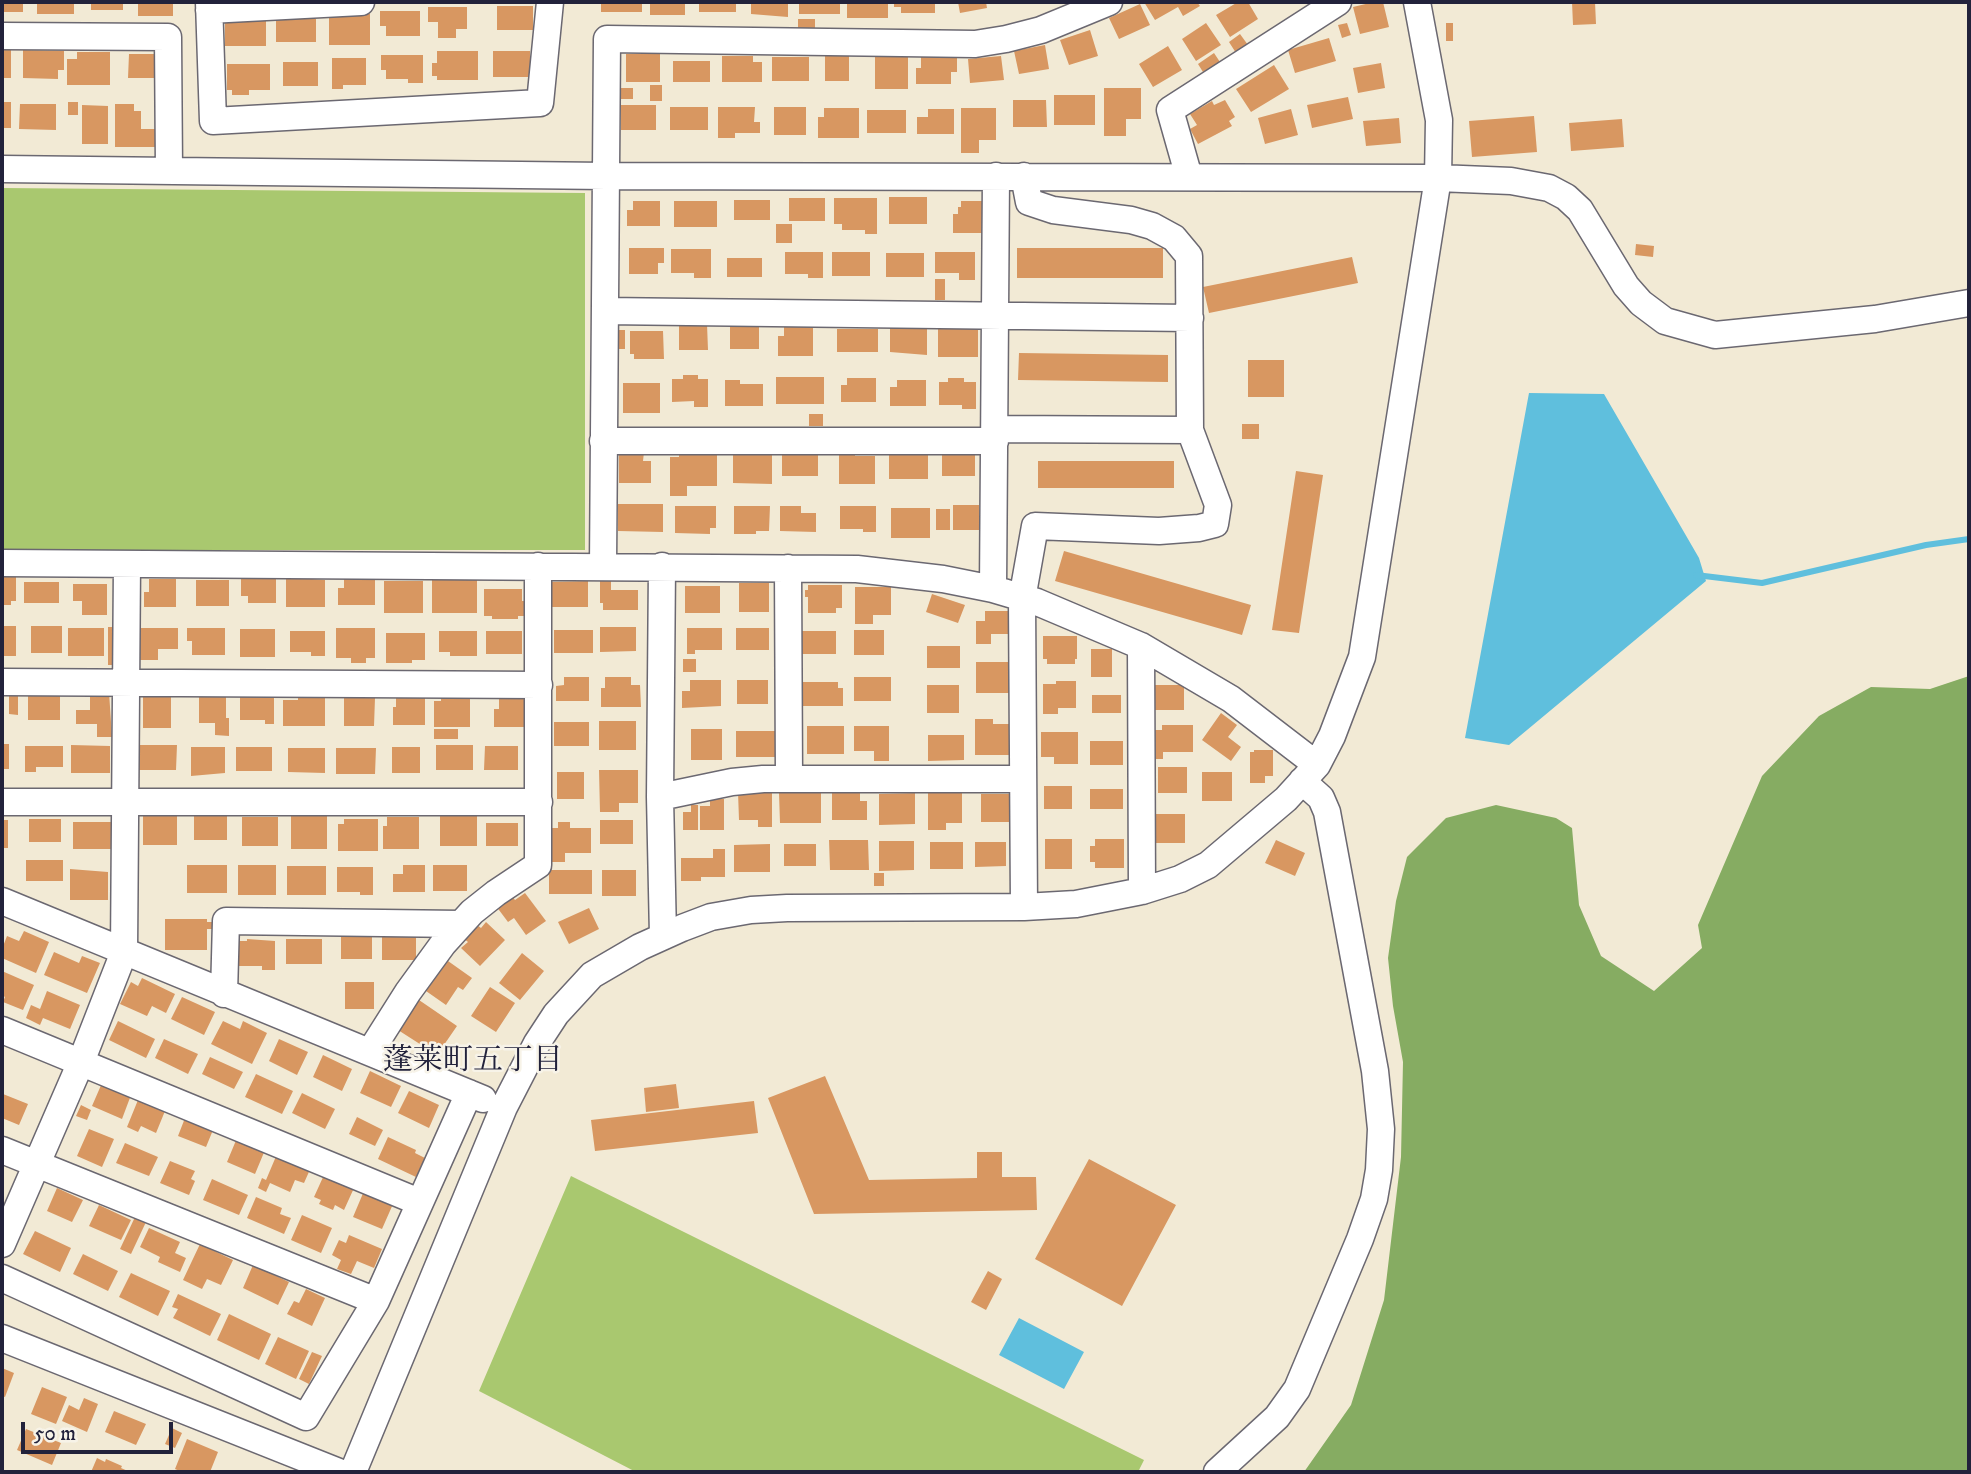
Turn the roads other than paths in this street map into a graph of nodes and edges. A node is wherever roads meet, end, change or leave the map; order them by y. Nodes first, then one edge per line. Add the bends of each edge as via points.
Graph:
1 (360, 2) edge
2 (550, 2) edge
3 (1109, 2) edge
4 (1338, 2) edge
5 (1417, 2) edge
6 (324, 3) edge
7 (209, 6) edge
8 (2, 36) edge
9 (2, 169) edge
10 (169, 171) junction
11 (606, 176) junction
12 (996, 176) junction
13 (1024, 176) junction
14 (1189, 177) junction
15 (1438, 178) junction
16 (1969, 303) edge
17 (605, 311) junction
18 (996, 316) junction
19 (1190, 318) junction
20 (1190, 430) junction
21 (995, 435) junction
22 (603, 441) junction
23 (2, 563) edge
24 (127, 564) junction
25 (538, 566) junction
26 (603, 566) junction
27 (662, 566) junction
28 (788, 568) junction
29 (993, 589) junction
30 (1022, 599) junction
31 (1141, 646) junction
32 (2, 682) edge
33 (125, 683) junction
34 (539, 685) junction
35 (1310, 773) junction
36 (789, 779) junction
37 (1023, 779) junction
38 (660, 797) junction
39 (2, 802) edge
40 (126, 802) junction
41 (540, 802) junction
42 (1142, 891) junction
43 (2, 901) edge
44 (1024, 907) junction
45 (461, 924) junction
46 (663, 936) junction
47 (124, 952) junction
48 (223, 993) junction
49 (2, 1030) edge
50 (370, 1052) junction
51 (81, 1062) junction
52 (469, 1093) junction
53 (504, 1107) junction
54 (2, 1150) edge
55 (37, 1164) junction
56 (419, 1202) junction
57 (2, 1244) edge
58 (2, 1278) edge
59 (376, 1301) junction
60 (2, 1338) edge
61 (339, 1472) edge
62 (354, 1472) edge
63 (1217, 1472) edge

1 - 6 street
2 - 7 street via 540,103 213,121
3 - 11 street via 1041,30 975,44 607,39
4 - 14 street via 1170,110
5 - 15 street via 1439,120
6 - 7 street
8 - 10 street via 168,37
9 - 10 street
10 - 11 street
11 - 12 street
11 - 17 street
12 - 13 street
12 - 18 street
13 - 14 street
13 - 19 street via 1029,202 1053,210 1131,220 1174,238 1189,256
14 - 15 street
15 - 16 street via 1511,181 1549,188 1566,197 1580,210 1641,303 1665,321 1715,335 1875,319
15 - 35 street via 1362,656 1332,736
17 - 18 street
17 - 22 street
18 - 19 street
18 - 21 street
19 - 20 street
20 - 21 street
20 - 30 street via 1218,505 1215,524 1159,531 1035,526
21 - 22 street
21 - 29 street
22 - 26 street
23 - 24 street
24 - 25 street
24 - 33 street
25 - 26 street
25 - 34 street
26 - 27 street
27 - 28 street
27 - 38 street
28 - 29 street via 857,569
28 - 36 street
29 - 30 street
30 - 31 street
30 - 37 street
31 - 35 street via 1231,699
31 - 42 street
32 - 33 street
33 - 34 street
33 - 40 street
34 - 41 street
35 - 42 street via 1208,865
35 - 63 street via 1327,812 1375,1071 1381,1129 1379,1170 1360,1239 1297,1389 1277,1418
36 - 37 street
36 - 38 street via 732,782
37 - 44 street
38 - 46 street
39 - 40 street
40 - 41 street
40 - 47 street
41 - 45 street via 538,865 496,892
42 - 44 street via 1076,904
43 - 47 street
44 - 46 street via 751,910
45 - 48 street via 226,922
45 - 50 street
46 - 53 street via 614,960 580,987 537,1043
47 - 48 street
47 - 51 street
48 - 50 street
49 - 51 street
50 - 52 street
51 - 55 street
51 - 56 street
52 - 53 street
52 - 56 street
53 - 62 street
54 - 55 street
55 - 57 street
55 - 59 street
56 - 59 street
58 - 59 street via 306,1417
60 - 61 street

